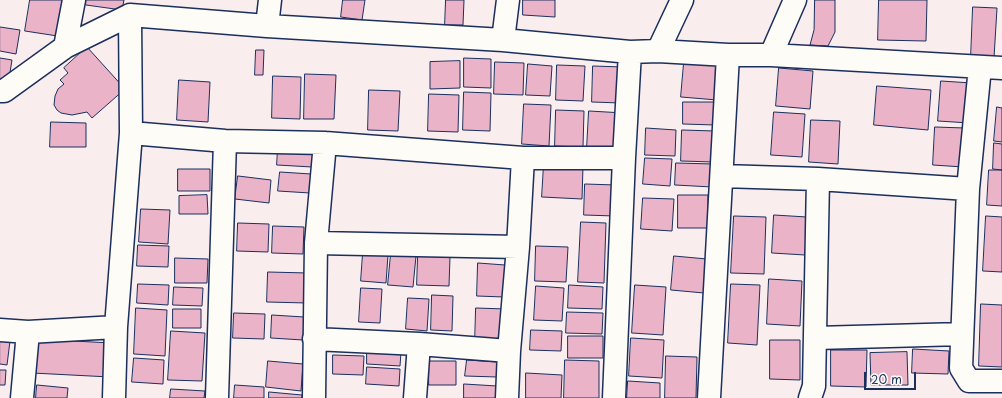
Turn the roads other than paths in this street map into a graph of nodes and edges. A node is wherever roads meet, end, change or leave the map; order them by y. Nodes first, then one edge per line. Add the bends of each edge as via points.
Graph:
1 (74, 0) edge
2 (270, 0) edge
3 (508, 0) edge
4 (682, 0) edge
5 (795, 0) edge
6 (175, 9) edge
7 (130, 15) junction
8 (266, 26) junction
9 (503, 40) junction
10 (65, 47) junction
11 (658, 51) junction
12 (630, 52) junction
13 (728, 55) junction
14 (771, 55) junction
15 (980, 67) junction
16 (1002, 68) edge
17 (0, 91) edge
18 (131, 133) junction
19 (225, 141) junction
20 (325, 143) junction
21 (523, 158) junction
22 (624, 158) junction
23 (722, 176) junction
24 (818, 179) junction
25 (968, 189) junction
26 (316, 243) junction
27 (518, 247) junction
28 (116, 327) junction
29 (0, 330) edge
30 (28, 332) junction
31 (962, 334) junction
32 (816, 338) junction
33 (314, 339) junction
34 (419, 344) junction
35 (508, 351) junction
36 (1002, 381) edge
37 (22, 398) edge
38 (114, 398) edge
39 (217, 398) edge
40 (314, 398) edge
41 (415, 398) edge
42 (507, 398) edge
43 (614, 398) edge
44 (709, 398) edge
45 (810, 398) edge

1 - 10 street
2 - 8 street
3 - 9 street
4 - 11 street
5 - 14 street
6 - 7 street
6 - 8 street
7 - 10 street
7 - 18 street
8 - 9 street
9 - 12 street
10 - 17 street via 4,91
11 - 12 street
11 - 13 street
12 - 22 street
13 - 14 street
13 - 23 street
14 - 15 street
15 - 16 street
15 - 25 street
18 - 19 street
18 - 28 street
19 - 20 street
19 - 39 street
20 - 21 street
20 - 26 street
21 - 22 street
21 - 27 street
22 - 43 street
23 - 24 street
23 - 44 street
24 - 25 street
24 - 32 street
25 - 31 street
26 - 27 street
26 - 33 street
27 - 35 street
28 - 30 street
28 - 38 street
29 - 30 street
30 - 37 street
31 - 32 street
31 - 36 street via 961,368 969,381
32 - 45 street via 814,386
33 - 34 street
33 - 40 street
34 - 35 street
34 - 41 street
35 - 42 street

